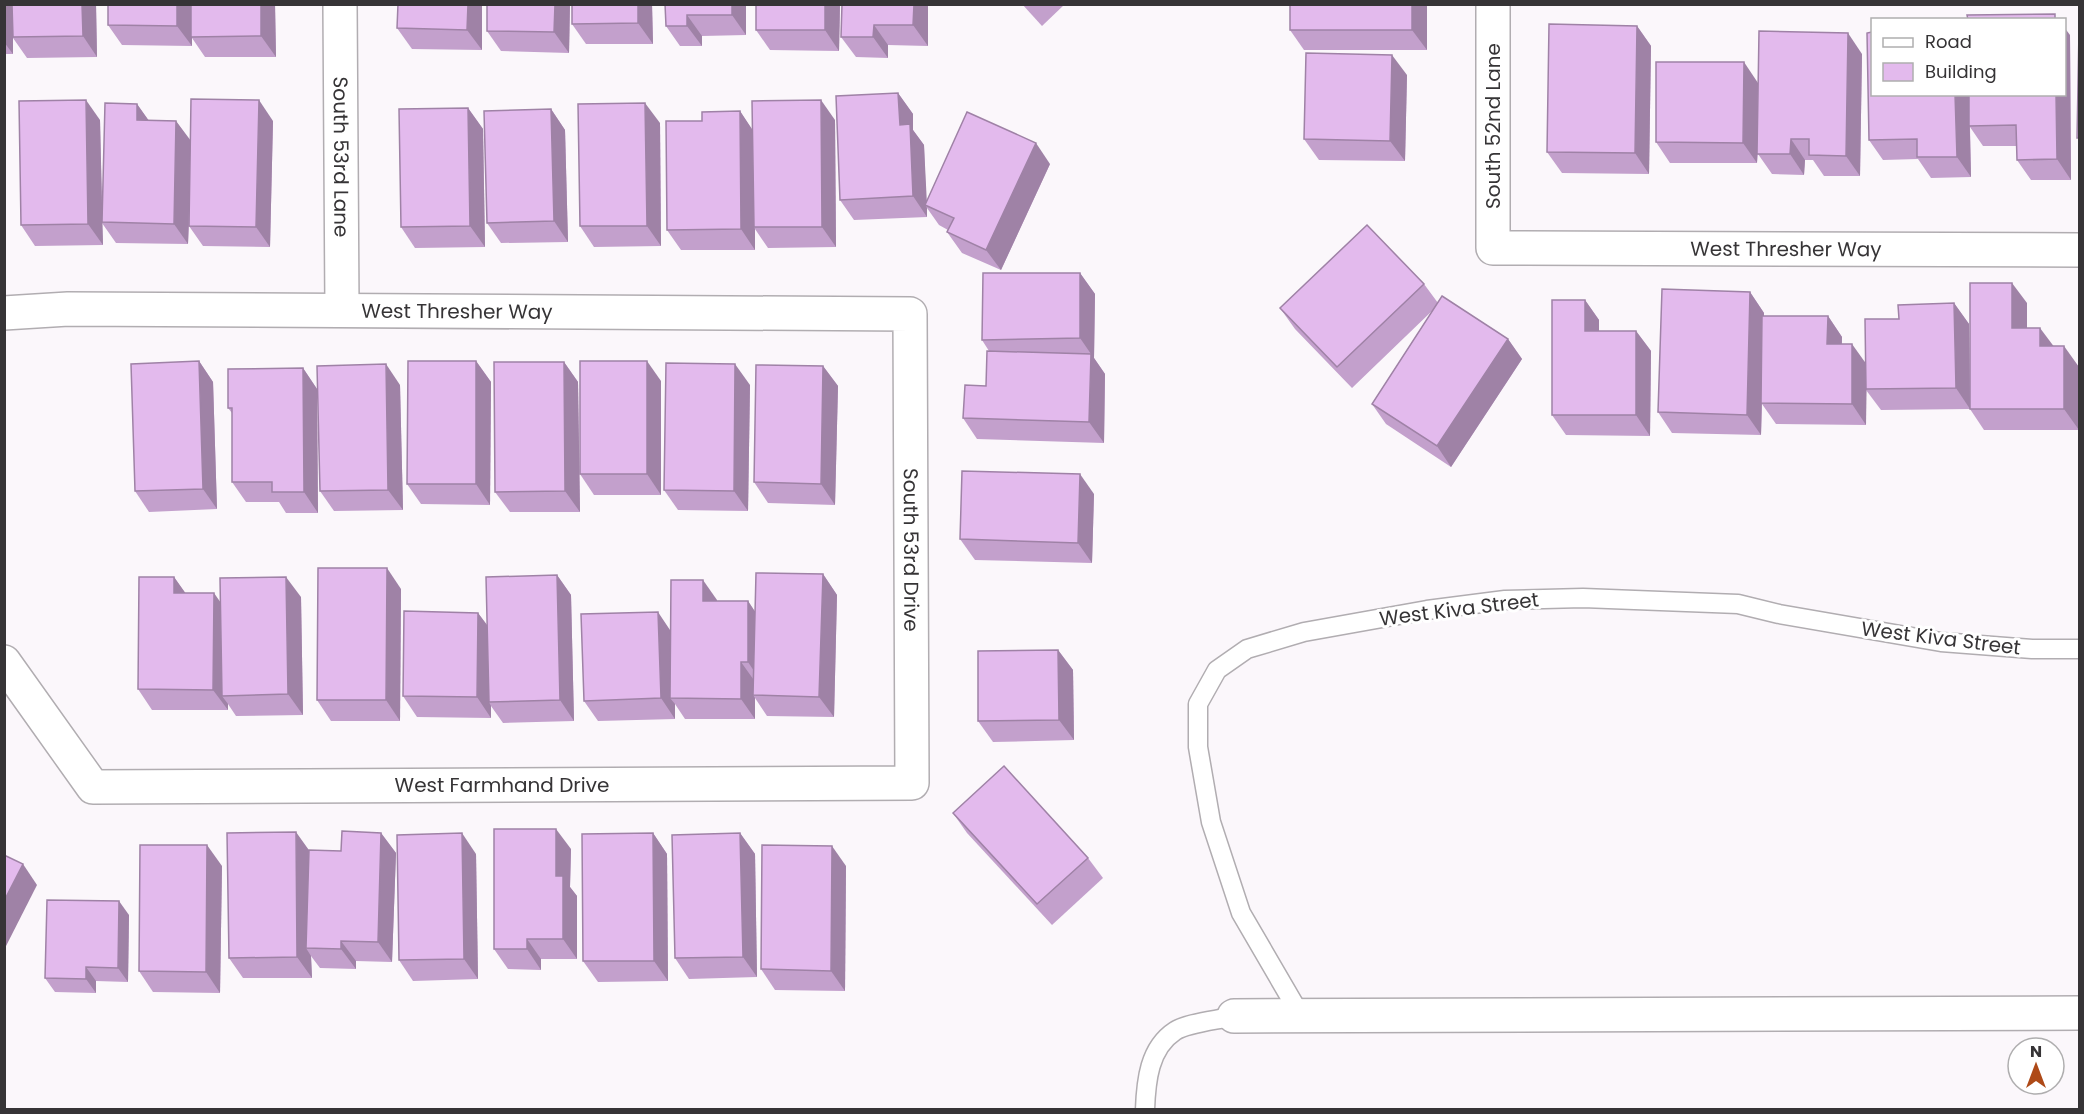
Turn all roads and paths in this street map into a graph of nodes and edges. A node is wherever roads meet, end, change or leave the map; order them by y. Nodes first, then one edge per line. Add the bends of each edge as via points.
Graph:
1 (340, 4) edge
2 (1493, 4) edge
3 (1492, 248) joint
4 (2079, 250) edge
5 (342, 309) junction
6 (4, 313) edge
7 (910, 314) joint
8 (2079, 649) edge
9 (4, 662) edge
10 (912, 783) joint
11 (2079, 1012) edge
12 (1234, 1016) joint
13 (1301, 1016) junction
14 (1145, 1110) edge

1 - 5 street, South 53rd Lane
2 - 3 street, South 52nd Lane
3 - 4 street, West Thresher Way
5 - 6 street, West Thresher Way via 68,309
5 - 7 street, West Thresher Way
7 - 10 street, South 53rd Drive
8 - 13 lane, West Kiva Street via 1941,642 1738,604 1583,598 1505,600 1427,610 1304,632 1247,649 1217,670 1198,704 1198,747 1211,822 1241,913
9 - 10 street, West Farmhand Drive via 93,787
11 - 13 street
12 - 13 street
12 - 14 lane via 1176,1030 1155,1052 1146,1081

